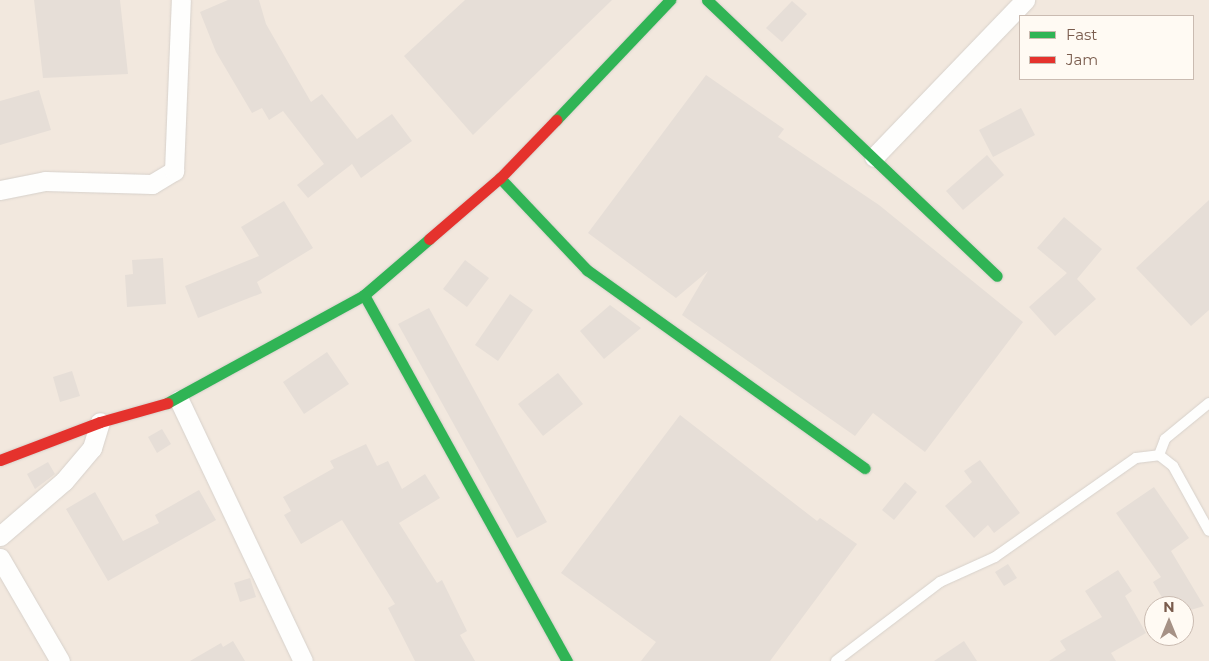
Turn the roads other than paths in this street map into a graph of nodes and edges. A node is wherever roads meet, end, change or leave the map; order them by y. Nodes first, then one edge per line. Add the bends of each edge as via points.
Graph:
1 (182, 0) edge
2 (670, 0) edge
3 (707, 0) edge
4 (1025, 0) edge
5 (874, 157) junction
6 (500, 178) junction
7 (0, 190) edge
8 (997, 276) dead end
9 (364, 295) junction
10 (179, 400) junction
11 (1209, 403) edge
12 (100, 422) junction
13 (1159, 455) junction
14 (0, 460) edge
15 (866, 468) dead end
16 (1209, 532) edge
17 (0, 536) edge
18 (0, 558) edge
19 (60, 661) edge
20 (303, 661) edge
21 (567, 661) edge
22 (836, 661) edge

1 - 7 street via 174,171 152,184 45,182
2 - 6 street
3 - 5 street
4 - 5 street
5 - 8 street
6 - 9 street
6 - 15 street via 587,270
9 - 10 street
9 - 21 street
10 - 12 street
10 - 20 street
11 - 13 lane via 1166,439
12 - 14 street
12 - 17 street via 92,448 64,480
13 - 16 lane via 1173,466
13 - 22 lane via 1136,458 995,557 940,582
18 - 19 street

